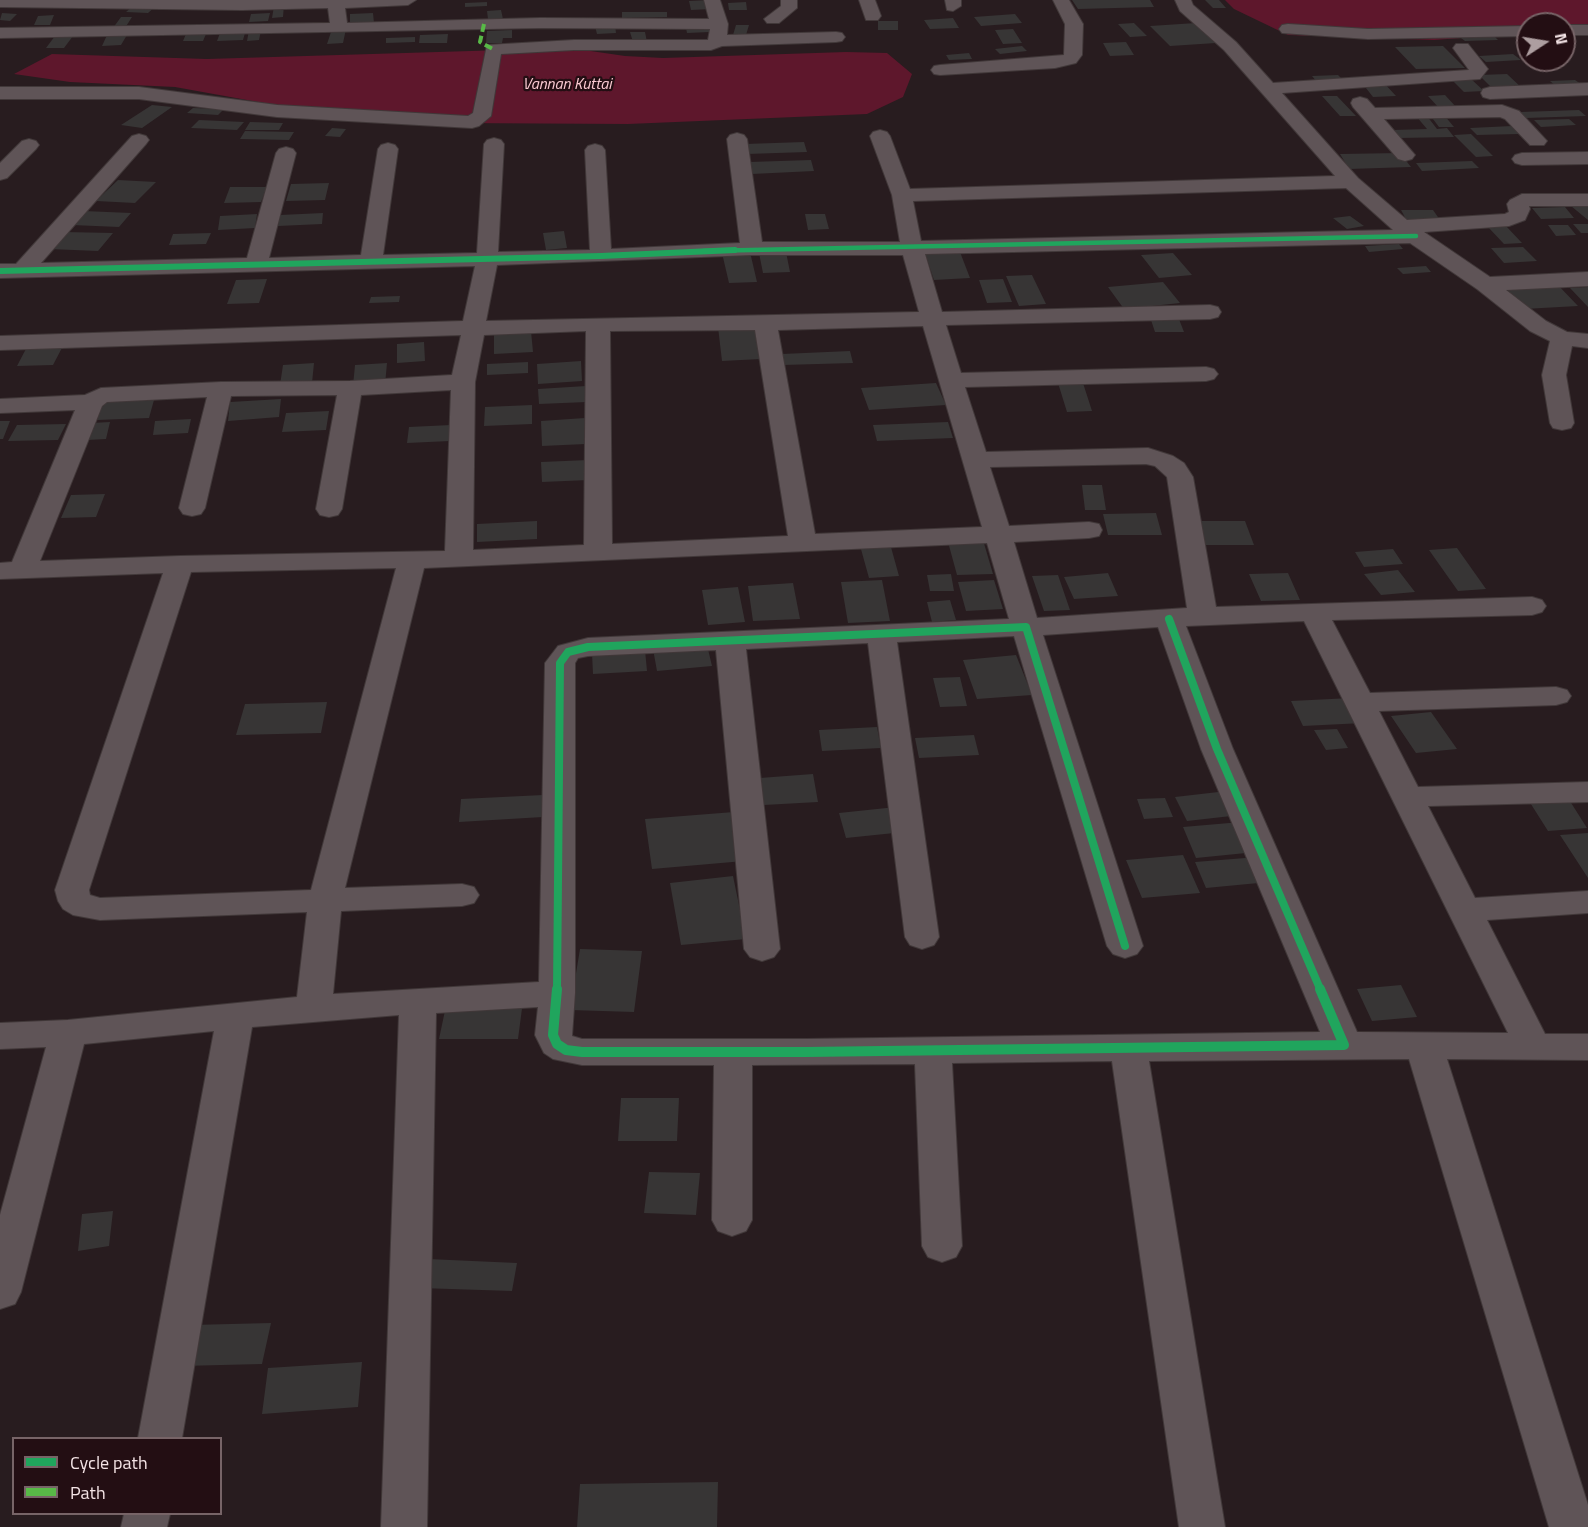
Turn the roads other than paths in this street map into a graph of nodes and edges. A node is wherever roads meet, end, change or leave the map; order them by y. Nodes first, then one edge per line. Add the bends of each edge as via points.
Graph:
1 (408, 0) edge
2 (712, 0) edge
3 (789, 0) edge
4 (1061, 0) edge
5 (1183, 0) edge
6 (0, 2) edge
7 (334, 2) edge
8 (773, 19) dead end
9 (484, 24) junction
10 (339, 28) junction
11 (1288, 29) dead end
12 (718, 32) junction
13 (1516, 32) edge
14 (0, 33) edge
15 (836, 37) dead end
16 (1462, 48) dead end
17 (493, 49) junction
18 (940, 70) dead end
19 (1344, 84) junction
20 (1267, 89) junction
21 (1588, 89) edge
22 (0, 93) edge
23 (1490, 93) dead end
24 (1369, 114) junction
25 (880, 136) dead end
26 (737, 139) dead end
27 (139, 140) dead end
28 (1537, 141) dead end
29 (494, 144) dead end
30 (29, 145) dead end
31 (388, 149) dead end
32 (595, 150) dead end
33 (286, 153) dead end
34 (1405, 155) dead end
35 (1588, 158) edge
36 (1522, 159) dead end
37 (0, 174) edge
38 (1351, 182) junction
39 (902, 195) junction
40 (1588, 200) edge
41 (1409, 232) junction
42 (912, 248) junction
43 (752, 249) junction
44 (601, 256) junction
45 (487, 259) junction
46 (371, 262) junction
47 (256, 265) junction
48 (23, 270) junction
49 (0, 271) edge
50 (1588, 279) edge
51 (1485, 284) junction
52 (1210, 312) dead end
53 (932, 318) junction
54 (765, 323) junction
55 (598, 324) junction
56 (473, 329) junction
57 (1562, 338) junction
58 (1588, 341) edge
59 (0, 343) edge
60 (1206, 374) dead end
61 (951, 380) junction
62 (463, 382) junction
63 (350, 388) junction
64 (221, 389) junction
65 (92, 402) junction
66 (0, 406) edge
67 (1562, 423) dead end
68 (975, 460) junction
69 (192, 508) dead end
70 (329, 509) dead end
71 (1089, 530) dead end
72 (998, 533) junction
73 (803, 543) junction
74 (598, 552) junction
75 (459, 559) junction
76 (412, 560) junction
77 (180, 564) junction
78 (11, 570) edge
79 (1532, 606) dead end
80 (1314, 612) junction
81 (1203, 616) junction
82 (1169, 619) junction
83 (1026, 627) junction
84 (881, 633) junction
85 (730, 640) junction
86 (1556, 696) dead end
87 (1360, 702) junction
88 (1588, 792) edge
89 (1408, 797) junction
90 (462, 895) dead end
91 (325, 901) junction
92 (1588, 902) edge
93 (1464, 910) junction
94 (922, 937) dead end
95 (1125, 946) dead end
96 (762, 949) dead end
97 (556, 993) junction
98 (418, 1000) junction
99 (314, 1008) junction
100 (236, 1018) junction
101 (68, 1033) junction
102 (0, 1036) edge
103 (1344, 1045) junction
104 (1128, 1046) junction
105 (1424, 1046) junction
106 (1533, 1047) junction
107 (1588, 1047) edge
108 (933, 1050) junction
109 (733, 1052) junction
110 (732, 1220) dead end
111 (942, 1246) dead end
112 (0, 1292) edge
113 (160, 1437) edge
114 (404, 1527) edge
115 (1202, 1527) edge
116 (1572, 1527) edge

1 - 7 street
2 - 12 street
3 - 8 street via 789,8
4 - 18 street via 1074,24 1070,59
5 - 20 street
6 - 7 street
7 - 10 street
9 - 10 street
9 - 12 street
9 - 17 street via 480,42
10 - 14 street
11 - 13 street via 1379,34
12 - 15 street
12 - 17 street via 711,45 698,46
16 - 19 street via 1479,69 1474,75
17 - 22 street via 482,116 472,122 277,111 139,93
19 - 20 street
19 - 24 street
20 - 38 street
21 - 23 street
24 - 28 street via 1502,111 1512,115
24 - 34 street
25 - 39 street
26 - 43 street
27 - 48 street
29 - 45 street
30 - 37 street
31 - 46 street
32 - 44 street
33 - 47 street
35 - 36 street
38 - 39 street
38 - 41 street
39 - 42 street
40 - 41 street via 1522,200 1517,204 1518,216 1509,220
41 - 42 street
41 - 51 street
42 - 43 street
42 - 53 street
43 - 44 street
44 - 45 street
45 - 46 street
45 - 56 street
46 - 47 street
47 - 48 street
48 - 49 street
50 - 51 street
51 - 57 street via 1538,326
52 - 53 street
53 - 54 street
53 - 61 street
54 - 55 street
54 - 73 street
55 - 56 street
55 - 74 street
56 - 59 street
56 - 62 street
57 - 58 street
57 - 67 street via 1554,375
60 - 61 street
61 - 68 street
62 - 63 street
62 - 75 street
63 - 64 street
63 - 70 street
64 - 65 street via 109,394
64 - 69 street
65 - 66 street
65 - 78 street
68 - 72 street
68 - 81 street via 1148,456 1175,468 1180,477
71 - 72 street
72 - 73 street
72 - 83 street
73 - 74 street
74 - 75 street
75 - 76 street
76 - 77 street
76 - 91 street
77 - 78 street
77 - 91 street via 72,890 75,901 100,909
79 - 80 street
80 - 81 street
80 - 87 street
81 - 82 street
82 - 83 street
82 - 103 street via 1217,749
83 - 84 street
83 - 95 street
84 - 85 street
84 - 94 street
85 - 96 street
85 - 97 street via 588,647 568,652 560,663
86 - 87 street
87 - 89 street
88 - 89 street
89 - 93 street
90 - 91 street
91 - 99 street
92 - 93 street
93 - 106 street
97 - 98 street
97 - 109 street via 553,1035 566,1050
98 - 99 street
98 - 114 street
99 - 100 street
100 - 101 street
100 - 113 street
101 - 102 street
101 - 112 street
103 - 104 street
103 - 105 street
104 - 108 street
104 - 115 street
105 - 106 street
105 - 116 street
106 - 107 street
108 - 109 street
108 - 111 street
109 - 110 street

